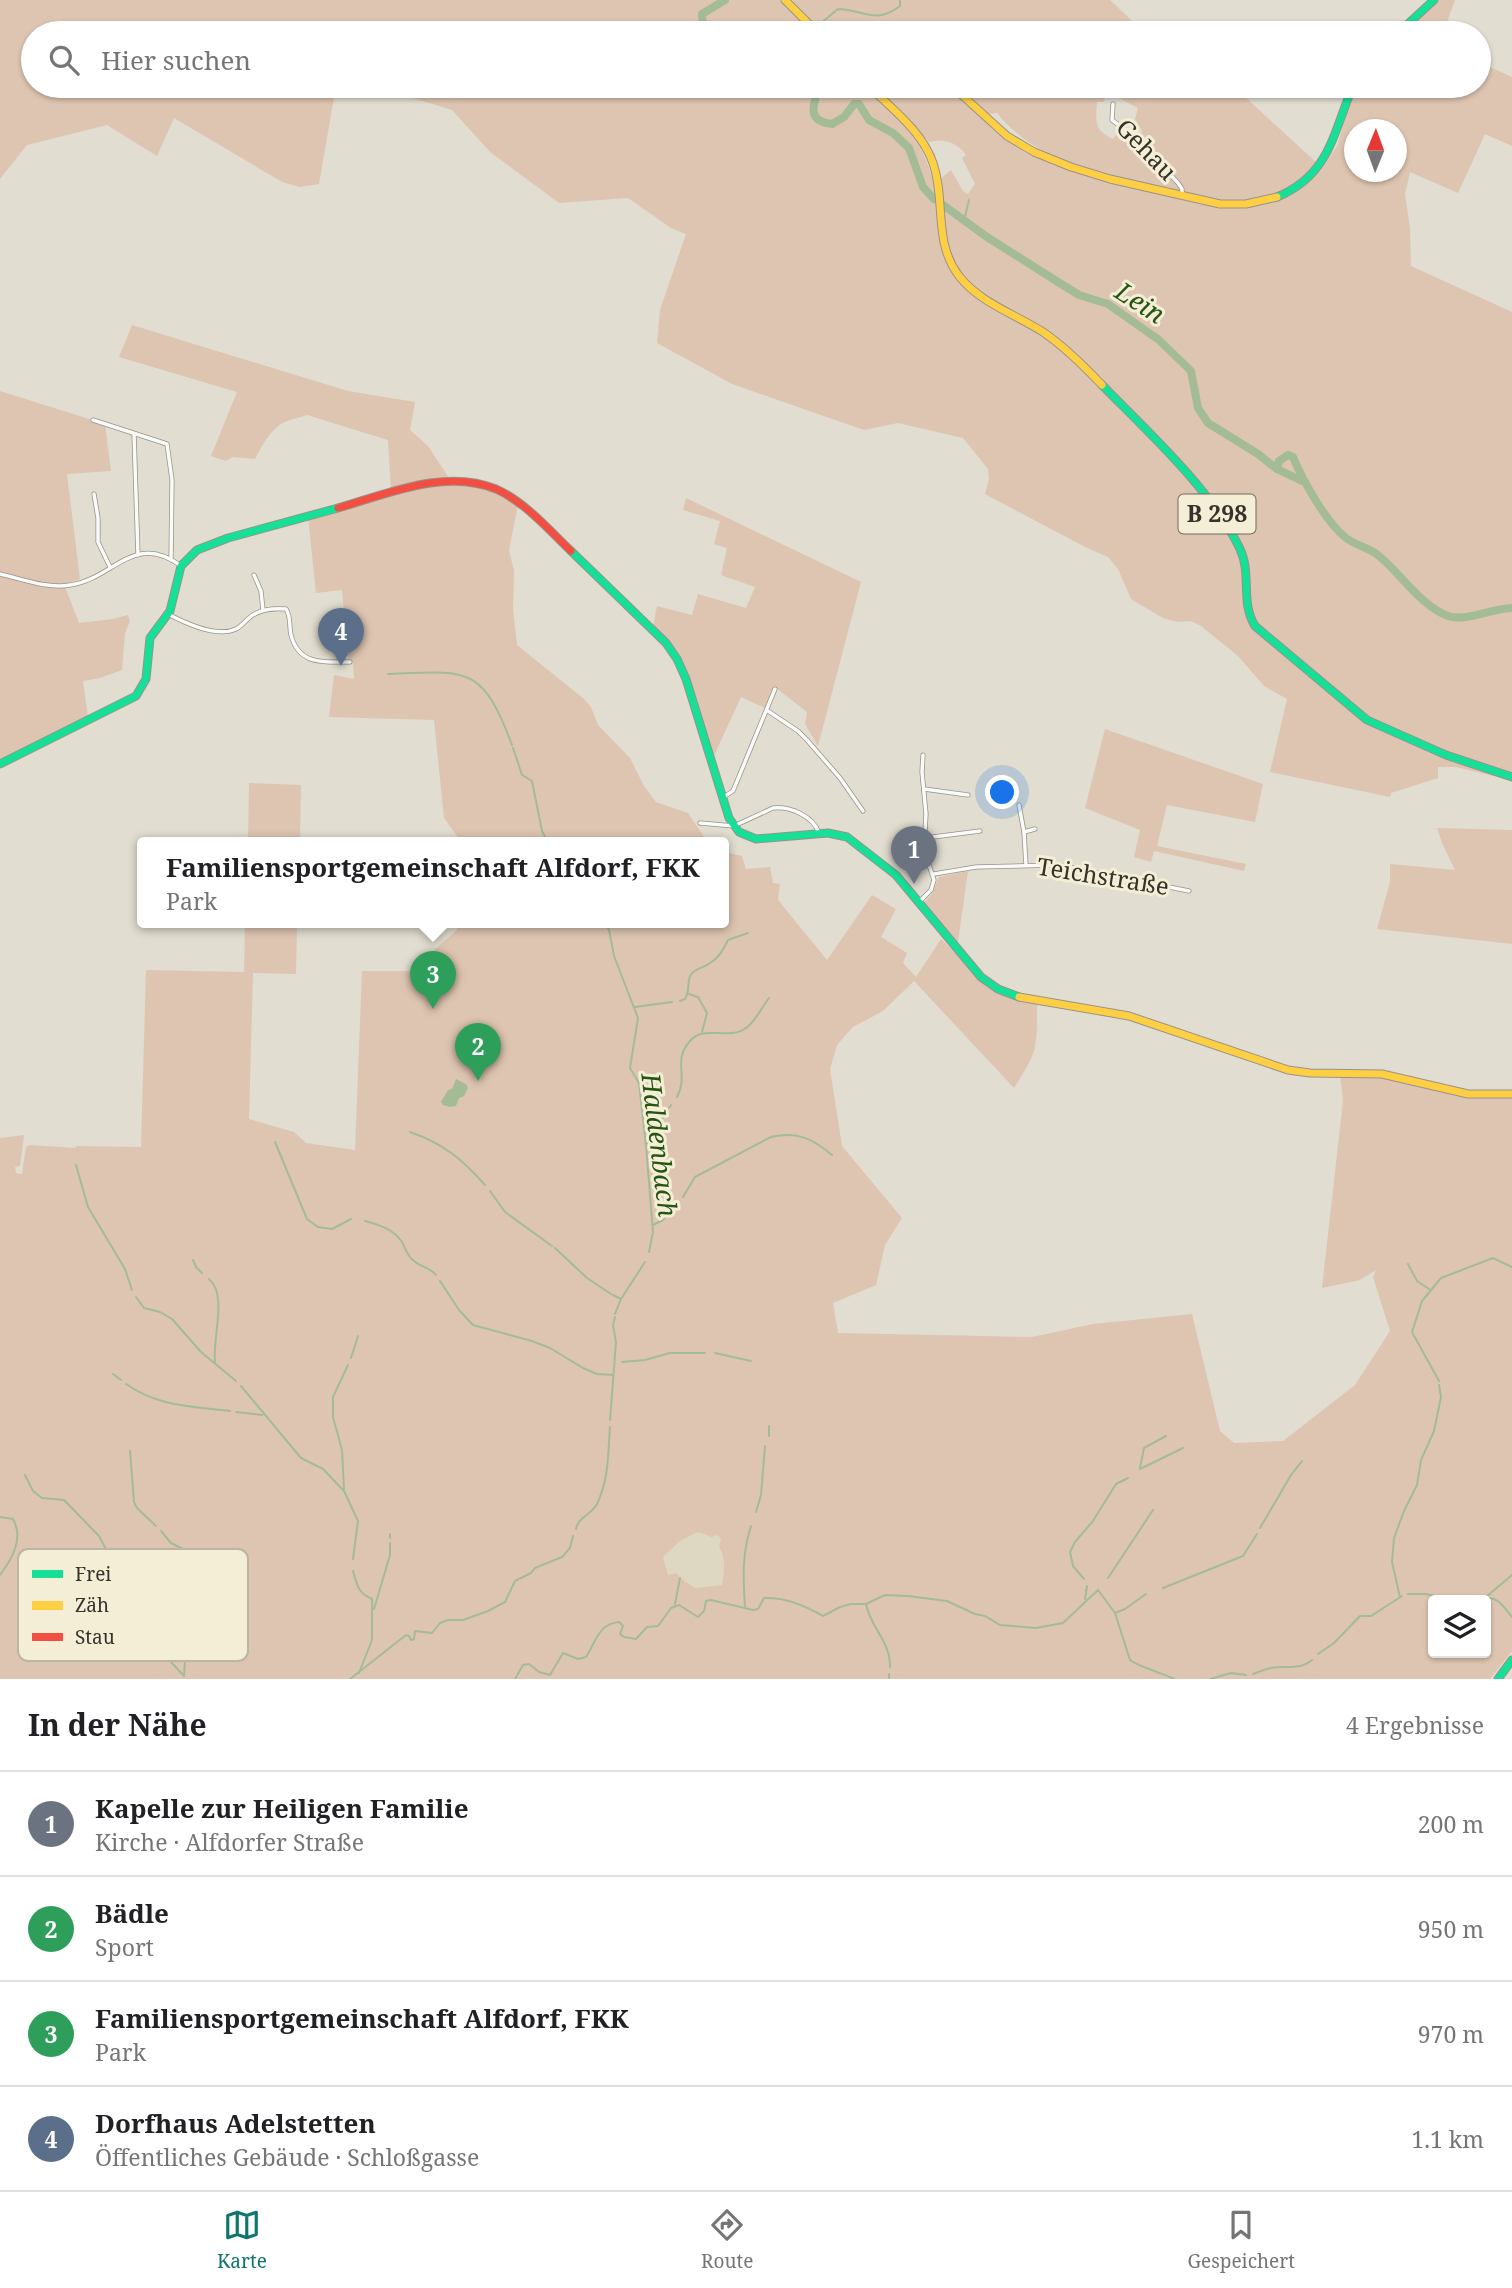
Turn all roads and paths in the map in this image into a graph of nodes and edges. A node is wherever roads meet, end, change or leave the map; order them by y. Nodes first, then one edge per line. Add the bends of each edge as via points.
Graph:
1 (785, 0) edge
2 (1434, 0) edge
3 (806, 21) edge
4 (1411, 21) edge
5 (880, 98) edge
6 (965, 98) edge
7 (1349, 98) edge
8 (1113, 104) dead end
9 (1182, 195) junction
10 (93, 420) dead end
11 (134, 434) junction
12 (94, 494) dead end
13 (138, 555) junction
14 (172, 559) junction
15 (181, 566) junction
16 (110, 567) junction
17 (0, 574) edge
18 (254, 575) dead end
19 (263, 610) junction
20 (168, 614) junction
21 (350, 662) dead end
22 (775, 689) dead end
23 (768, 711) junction
24 (923, 755) dead end
25 (0, 764) edge
26 (1512, 777) edge
27 (924, 789) junction
28 (968, 795) dead end
29 (722, 798) junction
30 (1019, 805) dead end
31 (863, 811) dead end
32 (700, 823) dead end
33 (733, 827) junction
34 (1035, 829) dead end
35 (980, 831) dead end
36 (1024, 832) junction
37 (819, 834) junction
38 (925, 838) junction
39 (1026, 865) junction
40 (933, 874) junction
41 (1189, 891) dead end
42 (919, 902) junction
43 (1512, 1094) edge
44 (1509, 1664) edge
45 (1497, 1679) edge

1 - 3 main road
2 - 4 main road
5 - 26 main road, B 298 via 923,144 932,161 945,253 965,284 1067,351 1159,443 1208,501 1244,558 1245,604 1255,626 1367,720 1446,755
6 - 9 main road via 999,131 1027,148 1103,177
7 - 9 main road via 1326,159 1297,187 1276,198 1239,205
8 - 9 street, Gehau via 1112,120 1137,139 1178,183
10 - 11 street
11 - 13 street
11 - 14 street via 167,444 173,480
12 - 16 street via 98,542
13 - 14 street via 151,552
13 - 16 street
14 - 15 street
15 - 20 main road
15 - 29 main road via 213,543 424,484 460,481 487,486 518,502 672,651 686,679
16 - 17 street via 89,580 66,586
18 - 19 street
19 - 20 street via 224,631
19 - 21 street via 288,610 294,643 309,659
20 - 25 main road via 150,638 146,679 136,696
22 - 23 street
23 - 29 street via 733,791
23 - 31 street via 807,740
24 - 27 street
27 - 28 street
27 - 38 street
29 - 33 main road
30 - 36 street
32 - 33 street
33 - 37 main road via 756,839
33 - 37 street via 780,807 810,820
34 - 36 street
35 - 38 street
36 - 39 street
37 - 42 main road via 840,835 853,842 896,875
38 - 40 street via 924,850
39 - 40 street, Teichstraße
39 - 41 street, Teichstraße via 1072,867
40 - 42 street via 931,890
42 - 43 main road via 981,977 1007,994 1129,1016 1289,1070 1382,1074 1460,1093
44 - 45 main road

